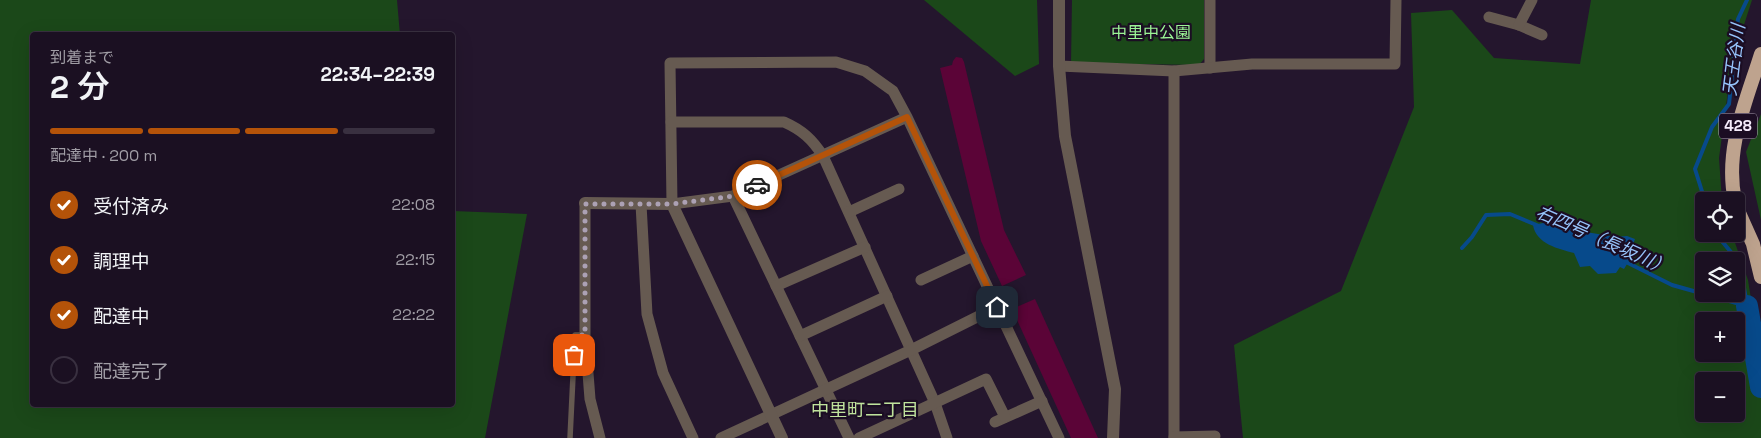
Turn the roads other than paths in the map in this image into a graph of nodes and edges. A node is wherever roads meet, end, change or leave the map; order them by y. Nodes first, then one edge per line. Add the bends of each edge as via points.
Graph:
1 (1059, 0) edge
2 (1210, 0) edge
3 (1396, 0) edge
4 (1532, 0) edge
5 (1489, 17) dead end
6 (1519, 25) junction
7 (1542, 35) dead end
8 (1761, 54) edge
9 (1059, 66) junction
10 (1210, 68) junction
11 (1174, 71) junction
12 (907, 117) junction
13 (671, 122) junction
14 (823, 156) junction
15 (899, 188) dead end
16 (1733, 192) edge
17 (733, 196) junction
18 (585, 204) joint
19 (641, 204) junction
20 (672, 204) junction
21 (849, 212) junction
22 (1745, 226) edge
23 (865, 247) junction
24 (973, 256) junction
25 (1761, 277) edge
26 (921, 280) dead end
27 (776, 286) junction
28 (887, 296) junction
29 (997, 307) junction
30 (585, 335) junction
31 (800, 336) junction
32 (911, 350) junction
33 (826, 389) junction
34 (1042, 401) junction
35 (935, 403) junction
36 (771, 416) junction
37 (1215, 436) dead end
38 (570, 438) edge
39 (600, 438) edge
40 (693, 438) edge
41 (721, 438) edge
42 (782, 438) edge
43 (849, 438) edge
44 (859, 438) edge
45 (947, 438) edge
46 (1059, 438) edge
47 (1113, 438) edge
48 (1174, 438) edge

1 - 9 street
2 - 10 street
3 - 10 street via 1395,64 1252,64
4 - 6 street
5 - 6 street
6 - 7 street
8 - 16 highway, 428 via 1734,139
9 - 11 street
9 - 47 street via 1065,136 1115,389
10 - 11 street
11 - 48 street
12 - 13 street via 893,91 865,71 836,62 670,63
12 - 14 street
12 - 24 street
13 - 14 street via 784,122 813,140
13 - 20 street
14 - 17 street
14 - 21 street
15 - 21 street
17 - 20 street
17 - 27 street
18 - 19 street
18 - 30 street
19 - 20 street
19 - 40 street via 648,314 663,373
20 - 36 street
21 - 23 street
22 - 25 highway
23 - 27 street
23 - 28 street
24 - 26 street
24 - 29 street
27 - 31 street
28 - 31 street
28 - 32 street
29 - 32 street
29 - 34 street
30 - 38 lane via 575,335
30 - 39 street via 590,399
31 - 33 street
32 - 33 street
32 - 35 street
33 - 36 street
33 - 43 street
34 - 35 street via 1000,420 986,378
34 - 46 street
35 - 44 street
35 - 45 street
36 - 41 street
36 - 42 street
37 - 48 street

